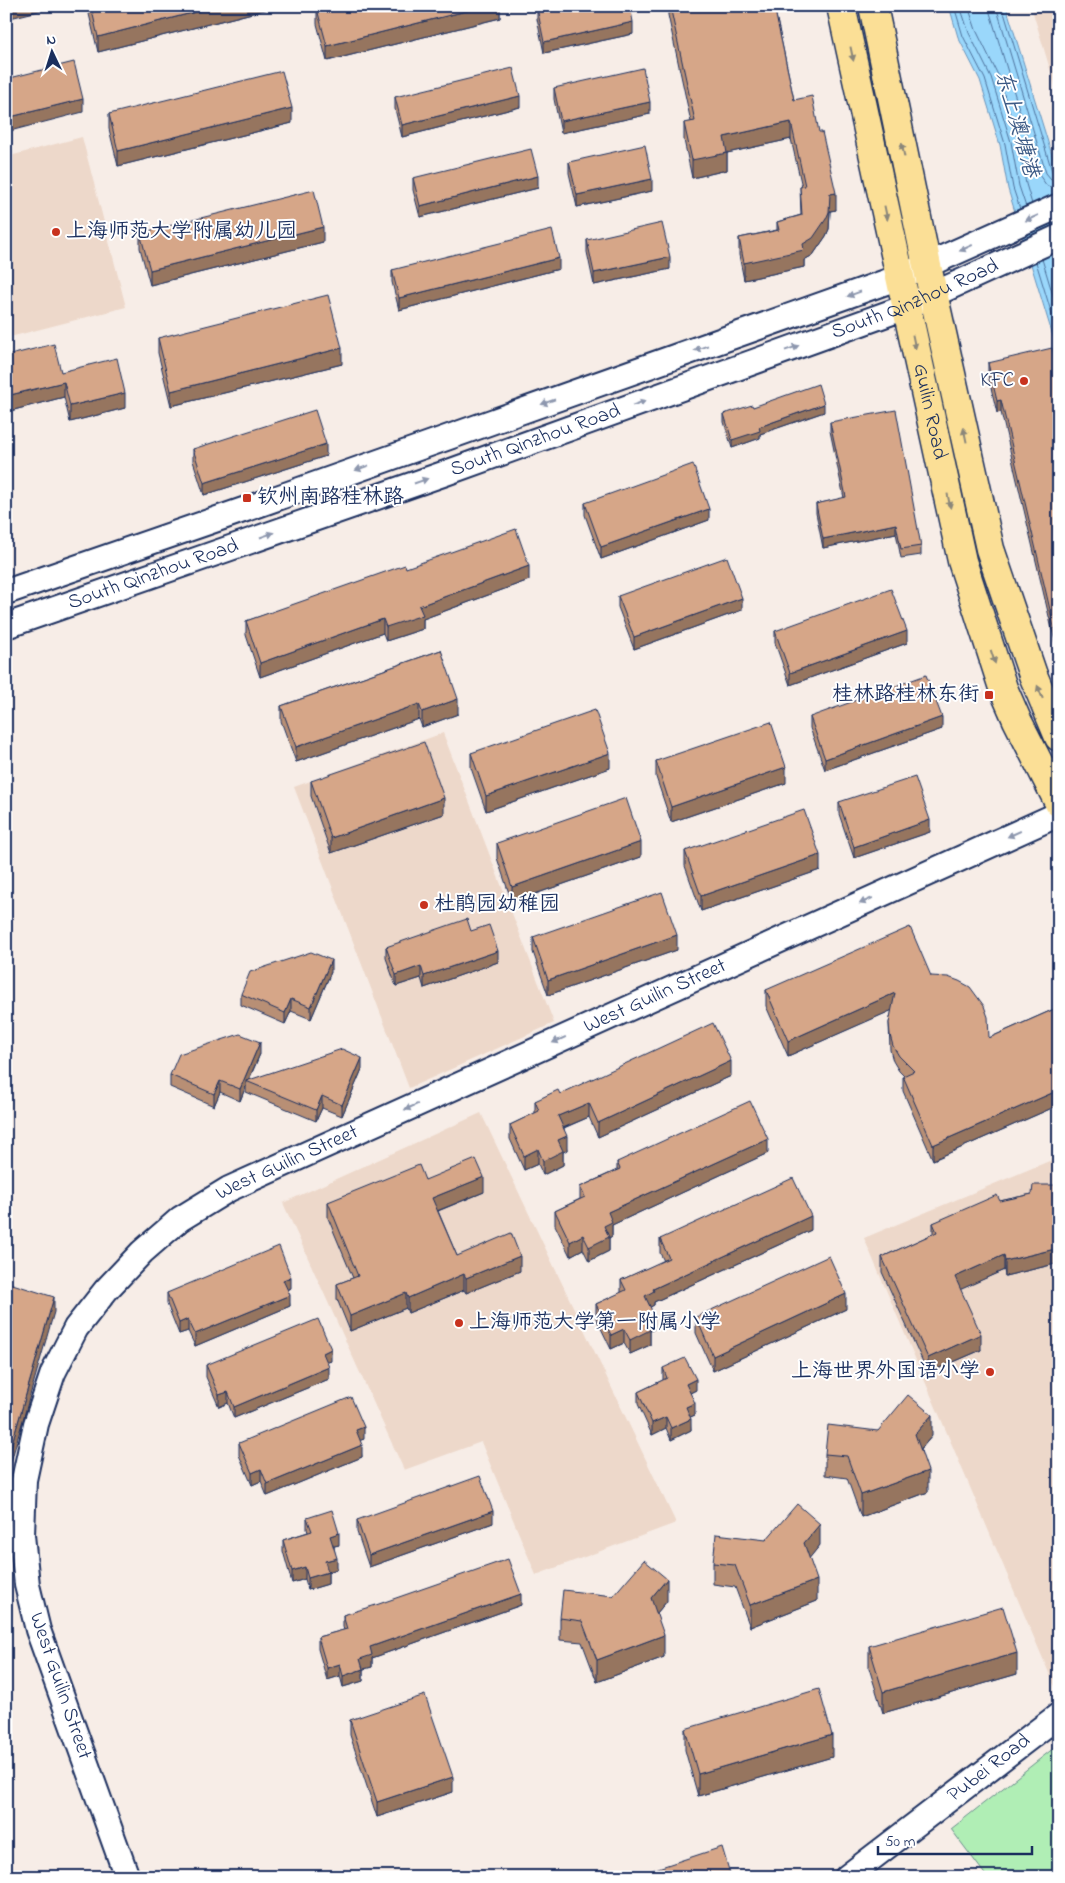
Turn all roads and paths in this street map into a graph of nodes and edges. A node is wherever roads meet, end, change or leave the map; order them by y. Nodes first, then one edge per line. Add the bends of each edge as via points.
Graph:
1 (842, 6) edge
2 (872, 6) edge
3 (1059, 206) edge
4 (1059, 237) edge
5 (927, 266) junction
6 (900, 277) junction
7 (934, 294) junction
8 (906, 307) junction
9 (6, 592) edge
10 (6, 626) edge
11 (1059, 737) edge
12 (1059, 803) edge
13 (1059, 814) edge
14 (1059, 1715) edge
15 (127, 1877) edge
16 (847, 1877) edge

1 -> 6 main road, Guilin Road
5 -> 2 main road, Guilin Road
3 -> 5 street, South Qinzhou Road
4 - 7 street, South Qinzhou Road
5 - 6 street, South Qinzhou Road
5 - 7 main road, Guilin Road
6 - 8 main road, Guilin Road
6 -> 9 street, South Qinzhou Road
7 - 8 street, South Qinzhou Road
11 -> 7 main road, Guilin Road via 990,549
10 -> 8 street, South Qinzhou Road via 443,474
8 -> 12 main road, Guilin Road via 962,562 1003,688
13 -> 15 street, West Guilin Street via 230,1189 180,1219 106,1290 76,1328 53,1373 36,1424 24,1480 22,1535 27,1585 38,1630
14 - 16 street, Pubei Road

